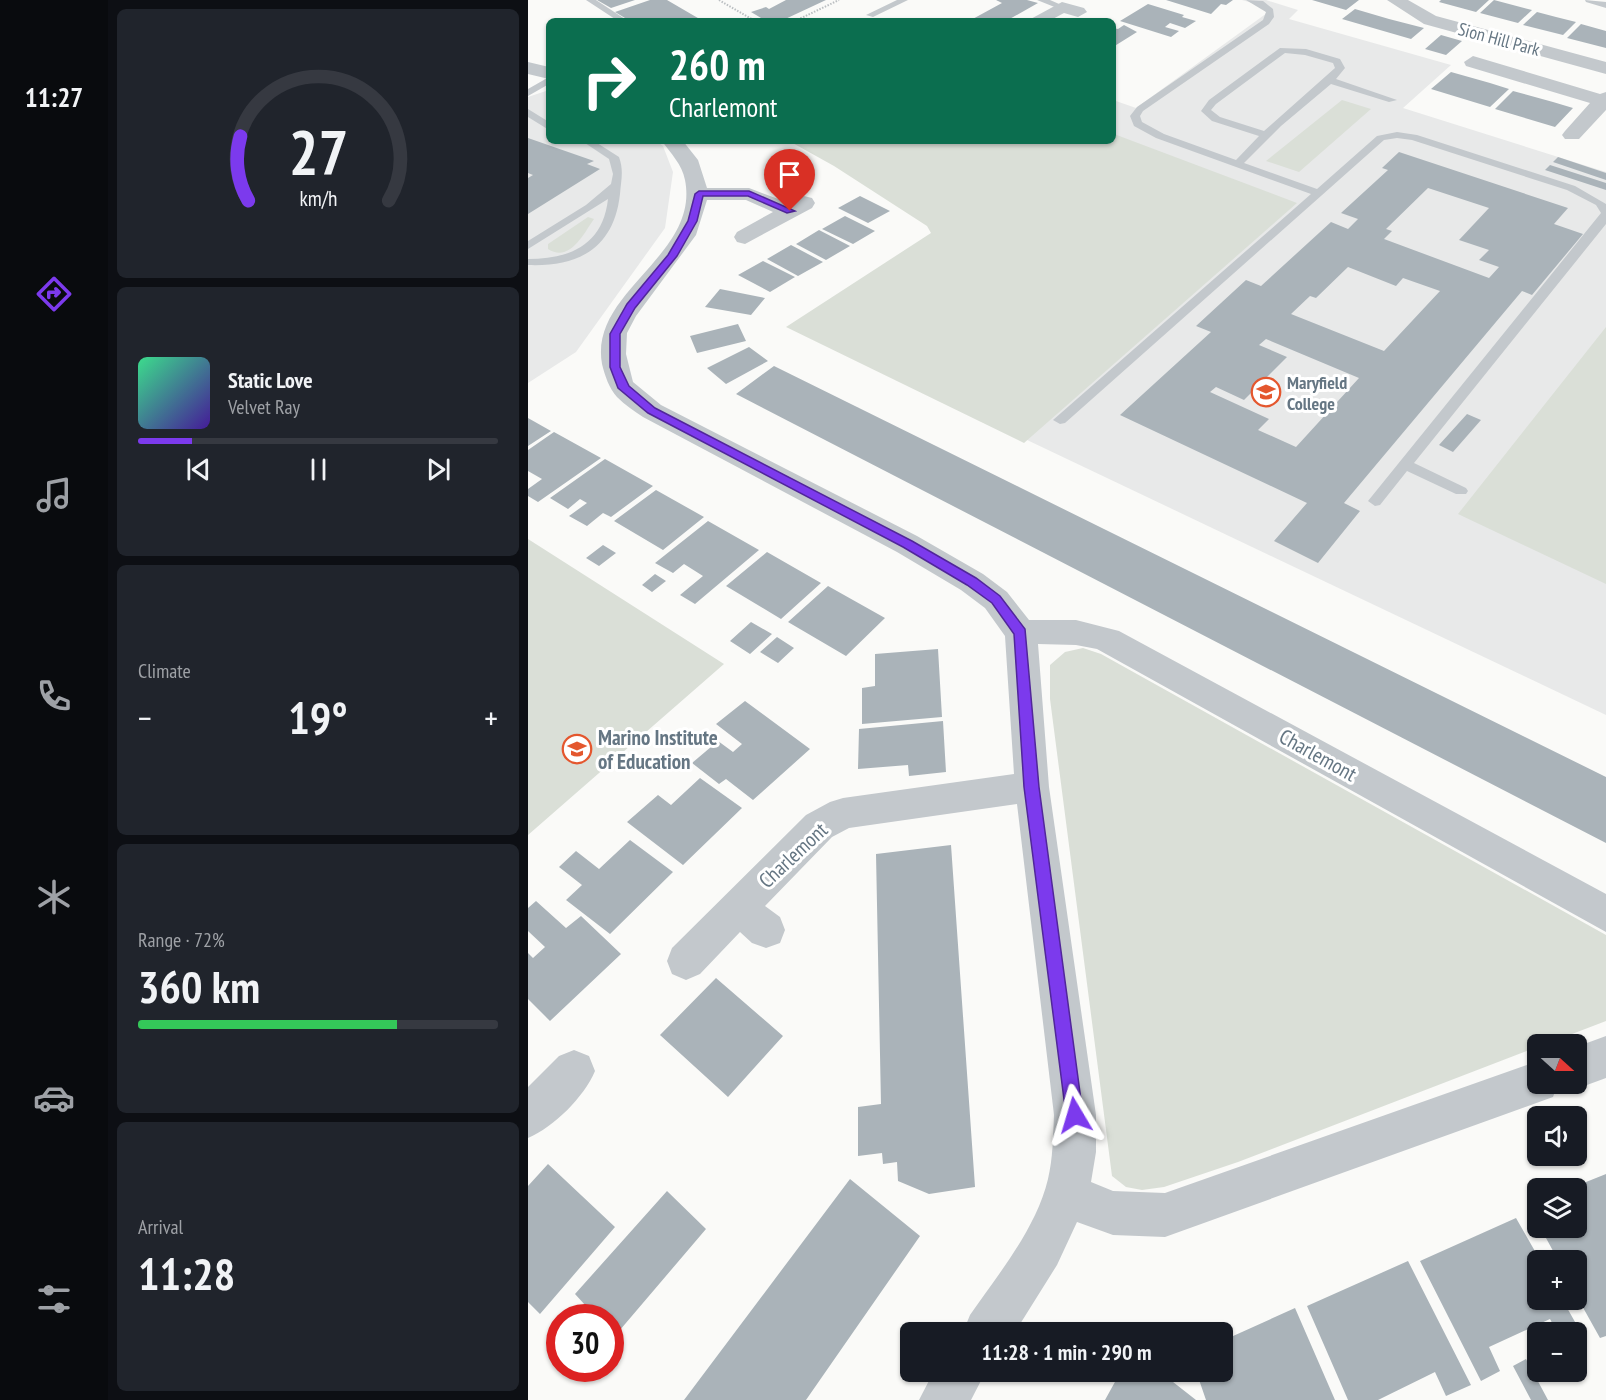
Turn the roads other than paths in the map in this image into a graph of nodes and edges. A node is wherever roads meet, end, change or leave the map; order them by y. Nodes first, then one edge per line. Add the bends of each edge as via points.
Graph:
1 (590, 0) edge
2 (904, 0) edge
3 (1041, 0) edge
4 (1251, 0) edge
5 (1396, 0) edge
6 (1589, 0) edge
7 (1606, 5) edge
8 (1074, 11) edge
9 (870, 15) dead end
10 (619, 18) edge
11 (1047, 18) edge
12 (1473, 62) dead end
13 (528, 68) edge
14 (1606, 68) edge
15 (546, 72) edge
16 (1330, 80) junction
17 (546, 82) edge
18 (528, 93) edge
19 (1392, 100) dead end
20 (1605, 100) edge
21 (528, 112) edge
22 (546, 125) edge
23 (1265, 135) junction
24 (1572, 135) dead end
25 (592, 144) edge
26 (674, 144) edge
27 (1237, 164) junction
28 (615, 187) junction
29 (1319, 193) junction
30 (699, 194) junction
31 (1605, 209) edge
32 (745, 237) dead end
33 (528, 246) edge
34 (528, 262) edge
35 (1060, 420) dead end
36 (1404, 464) junction
37 (1461, 491) dead end
38 (1375, 501) dead end
39 (1021, 633) junction
40 (1032, 787) junction
41 (1606, 914) edge
42 (686, 961) dead end
43 (573, 1071) dead end
44 (1527, 1086) edge
45 (528, 1118) edge
46 (1065, 1195) junction
47 (993, 1322) edge
48 (955, 1382) edge
49 (943, 1400) edge

1 - 10 lane
2 - 9 lane
3 - 8 lane
4 - 27 lane via 1270,11 1266,22 1135,116 1138,124 1160,136
5 - 14 street, Sion Hill Park via 1430,20
6 - 7 lane
8 - 11 street
12 - 20 street, Sion Hill Park
13 - 15 street
16 - 19 lane
16 - 23 lane
16 - 23 lane via 1340,68 1337,61 1283,50 1212,102 1206,111 1216,119
17 - 18 lane
20 - 24 street, Sion Hill Park
21 - 22 lane
23 - 27 lane
25 - 28 lane via 614,157 619,174
26 - 30 street via 694,170
27 - 29 lane
28 - 33 lane
28 - 34 lane via 615,205 609,220 589,250 560,263
29 - 31 lane via 1381,138 1396,135 1413,137 1571,188
29 - 35 lane
30 - 32 street via 749,194 799,206
30 - 39 street via 692,221 672,256 630,307 615,334 615,367 624,388 651,411 972,582 996,600
31 - 36 lane via 1602,222
36 - 37 lane
36 - 38 lane
39 - 40 street
39 - 41 street, Charlemont via 1066,631 1108,640
40 - 42 street, Charlemont via 843,813 819,825 752,919
40 - 46 street via 1075,1115 1074,1156
43 - 45 street
44 - 46 street via 1165,1215 1113,1214
46 - 47 street via 1043,1245
48 - 49 street

